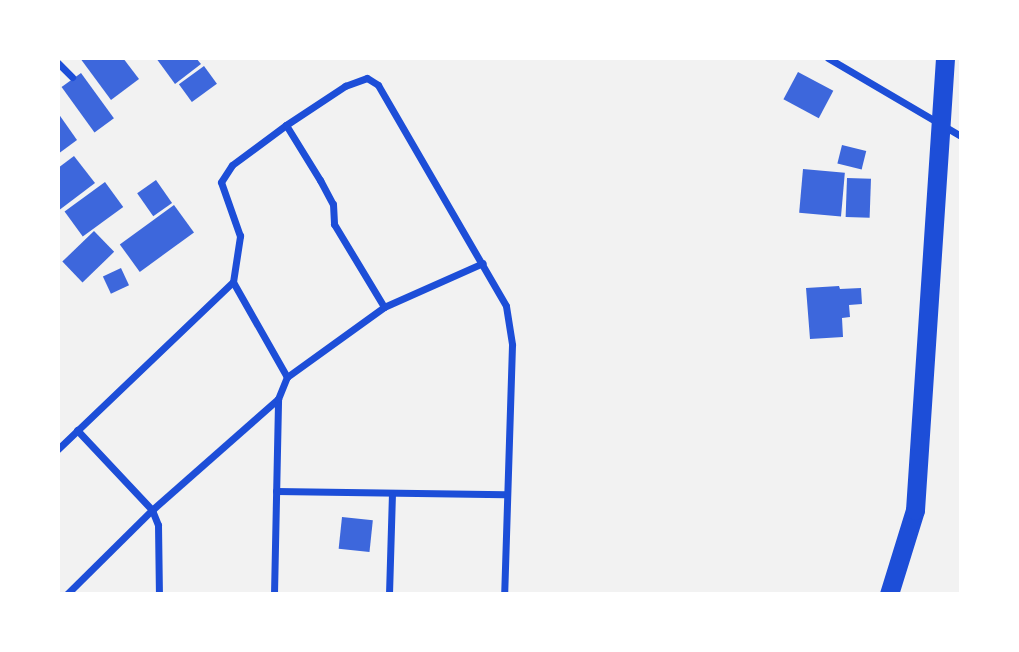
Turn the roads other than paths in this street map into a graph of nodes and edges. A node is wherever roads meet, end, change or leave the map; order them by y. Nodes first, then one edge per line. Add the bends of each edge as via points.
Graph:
1 (828, 58) edge
2 (945, 58) edge
3 (58, 63) edge
4 (72, 77) dead end
5 (286, 125) junction
6 (942, 125) junction
7 (961, 136) edge
8 (483, 262) junction
9 (233, 282) junction
10 (384, 307) junction
11 (287, 377) junction
12 (278, 398) junction
13 (76, 430) junction
14 (58, 449) edge
15 (276, 491) junction
16 (505, 494) junction
17 (392, 495) junction
18 (152, 510) junction
19 (67, 594) edge
20 (159, 594) edge
21 (274, 594) edge
22 (389, 594) edge
23 (504, 594) edge
24 (889, 594) edge

1 - 6 street
2 - 6 highway
3 - 4 street
5 - 8 street via 358,79 378,85
5 - 9 street via 232,165 221,182 240,236
5 - 10 street via 334,204 334,224
6 - 7 street
6 - 24 highway via 915,510
8 - 10 street
8 - 16 street via 506,306 512,345
9 - 11 street
9 - 13 street
10 - 11 street
11 - 12 street
12 - 15 street
12 - 18 street
13 - 14 street
13 - 18 street
15 - 17 street
15 - 21 street
16 - 17 street
16 - 23 street
17 - 22 street
18 - 19 street
18 - 20 street via 158,525

